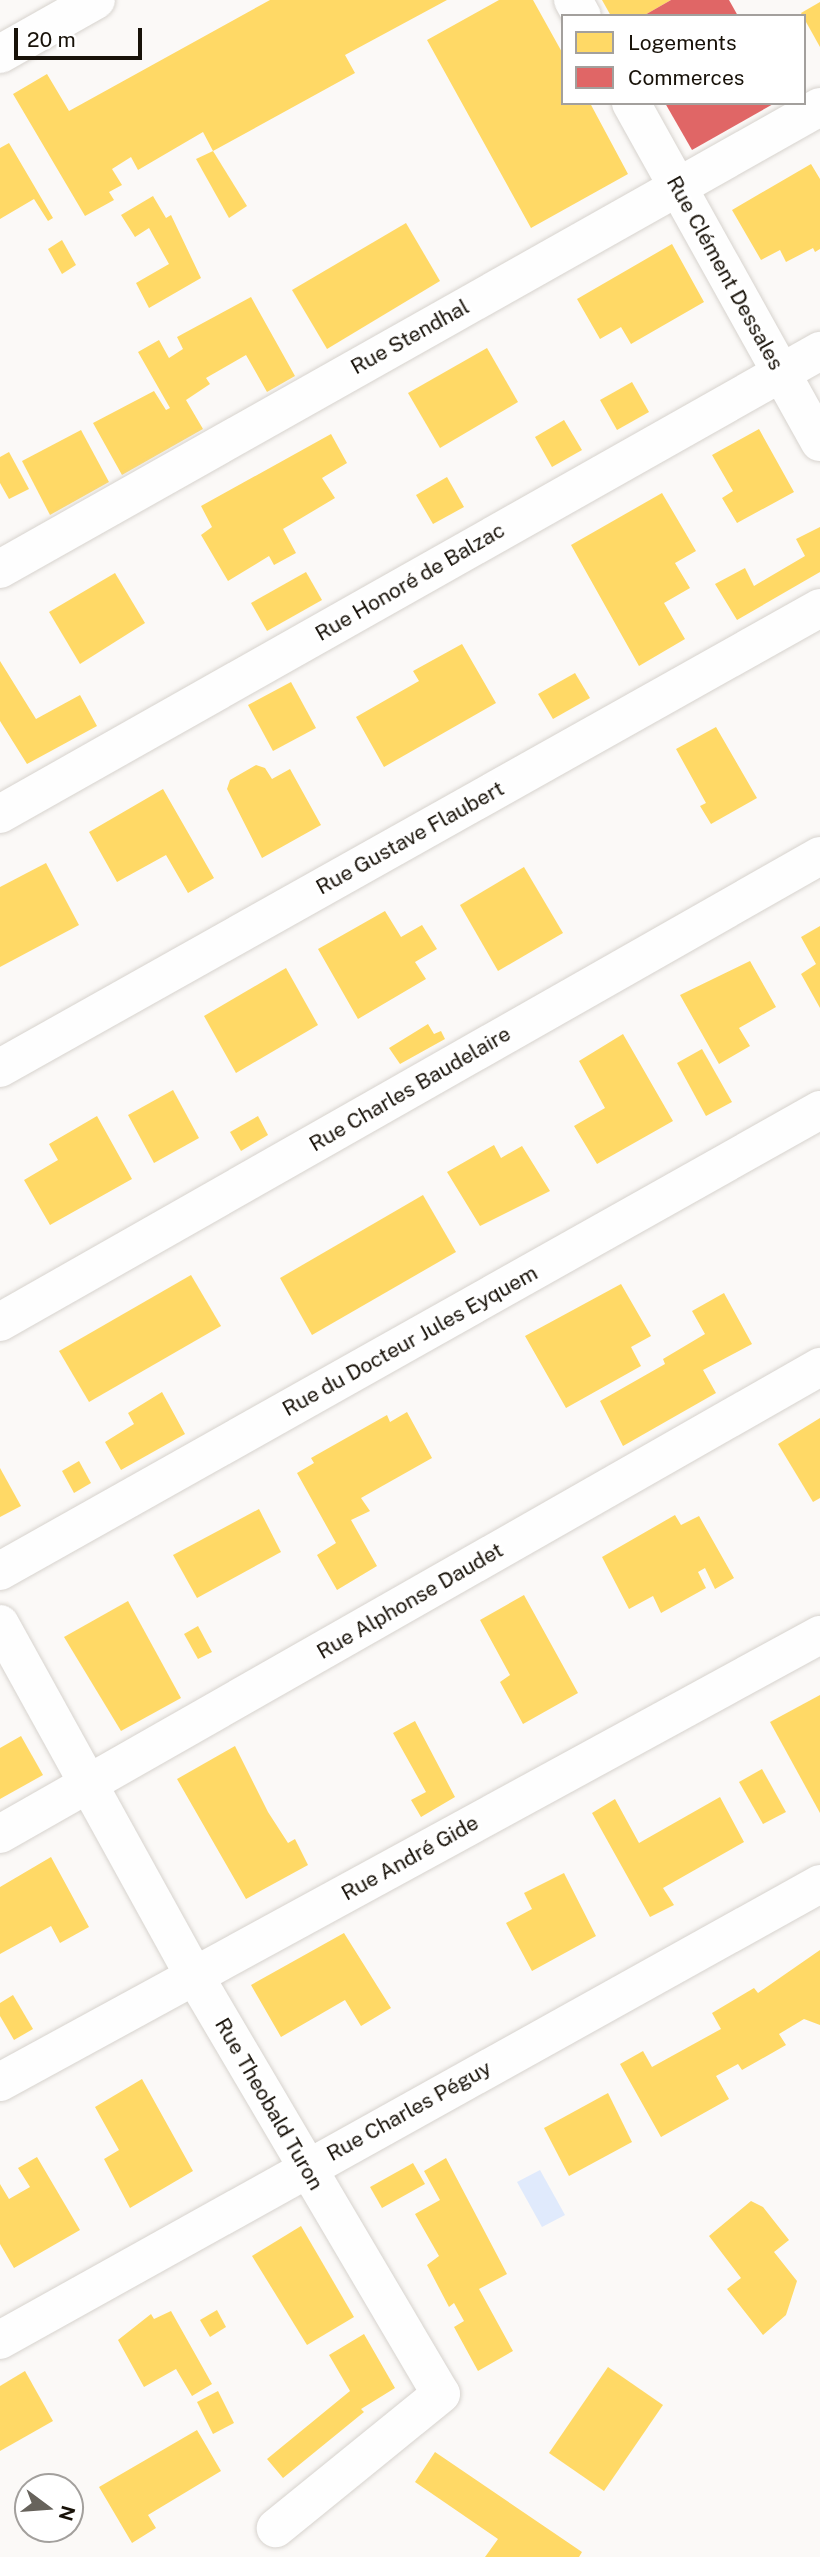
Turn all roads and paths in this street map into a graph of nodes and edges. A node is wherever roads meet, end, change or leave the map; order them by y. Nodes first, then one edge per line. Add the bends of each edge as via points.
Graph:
1 (96, 0) edge
2 (0, 54) edge
3 (632, 105) edge
4 (820, 107) edge
5 (678, 186) junction
6 (820, 351) edge
7 (780, 372) junction
8 (820, 442) edge
9 (0, 569) edge
10 (820, 608) edge
11 (0, 814) edge
12 (820, 856) edge
13 (0, 1068) edge
14 (820, 1110) edge
15 (0, 1322) edge
16 (820, 1367) edge
17 (0, 1571) edge
18 (0, 1624) edge
19 (820, 1635) edge
20 (87, 1785) junction
21 (0, 1834) edge
22 (820, 1884) edge
23 (194, 1975) junction
24 (0, 2082) edge
25 (305, 2169) junction
26 (0, 2340) edge
27 (276, 2528) dead end

1 - 2 street
3 - 5 street, Rue Clément Dessales
4 - 5 street, Rue Stendhal
5 - 7 street, Rue Clément Dessales
5 - 9 street, Rue Stendhal
6 - 7 street, Rue Honoré de Balzac
7 - 8 street, Rue Clément Dessales
7 - 11 street, Rue Honoré de Balzac
10 - 13 street, Rue Gustave Flaubert
12 - 15 street, Rue Charles Baudelaire
14 - 17 street, Rue du Docteur Jules Eyquem
16 - 20 street, Rue Alphonse Daudet
18 - 20 street, Rue Theobald Turon
19 - 23 street, Rue André Gide
20 - 21 street, Rue Alphonse Daudet
20 - 23 street, Rue Theobald Turon
22 - 25 street, Rue Charles Péguy
23 - 24 street, Rue André Gide
23 - 25 street, Rue Theobald Turon
25 - 26 street, Rue Charles Péguy
25 - 27 street, Rue Theobald Turon via 441,2394

